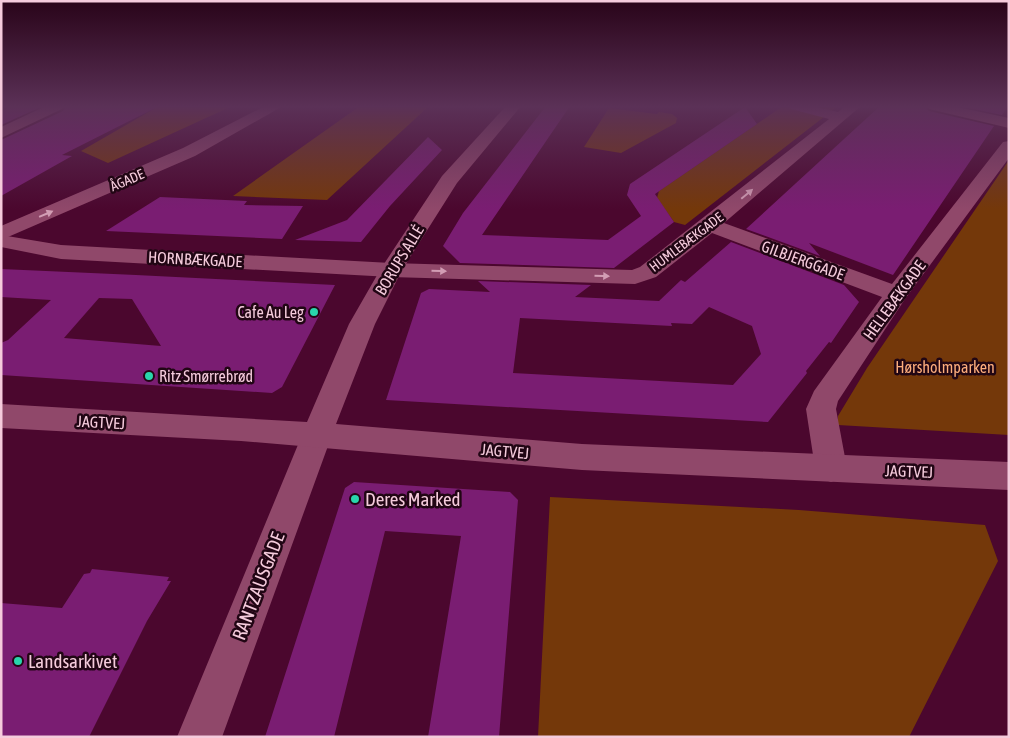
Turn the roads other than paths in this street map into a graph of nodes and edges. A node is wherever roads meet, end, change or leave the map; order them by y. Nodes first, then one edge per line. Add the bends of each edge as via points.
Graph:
1 (181, 140) edge
2 (211, 140) edge
3 (484, 140) edge
4 (812, 140) edge
5 (1009, 146) edge
6 (1, 217) edge
7 (710, 226) junction
8 (1, 234) edge
9 (1, 241) edge
10 (390, 270) junction
11 (897, 294) junction
12 (1, 416) edge
13 (317, 435) junction
14 (831, 468) junction
15 (1009, 476) edge
16 (199, 737) edge

1 - 6 street, ÅGADE
8 -> 2 street, ÅGADE
3 - 10 street, BORUPS ALLÉ via 449,180
7 -> 4 street, HUMLEBÆKGADE
5 - 11 street, HELLEBÆKGADE
10 -> 7 street, HUMLEBÆKGADE via 635,277 648,272
7 - 11 street, GILBJERGGADE
9 - 10 street, HORNBÆKGADE via 61,252
10 - 13 street, BORUPS ALLÉ via 362,324
11 - 14 street, HELLEBÆKGADE via 824,399 821,410
12 - 13 street, JAGTVEJ
13 - 14 street, JAGTVEJ via 534,453
13 - 16 street, RANTZAUSGADE
14 - 15 street, JAGTVEJ

